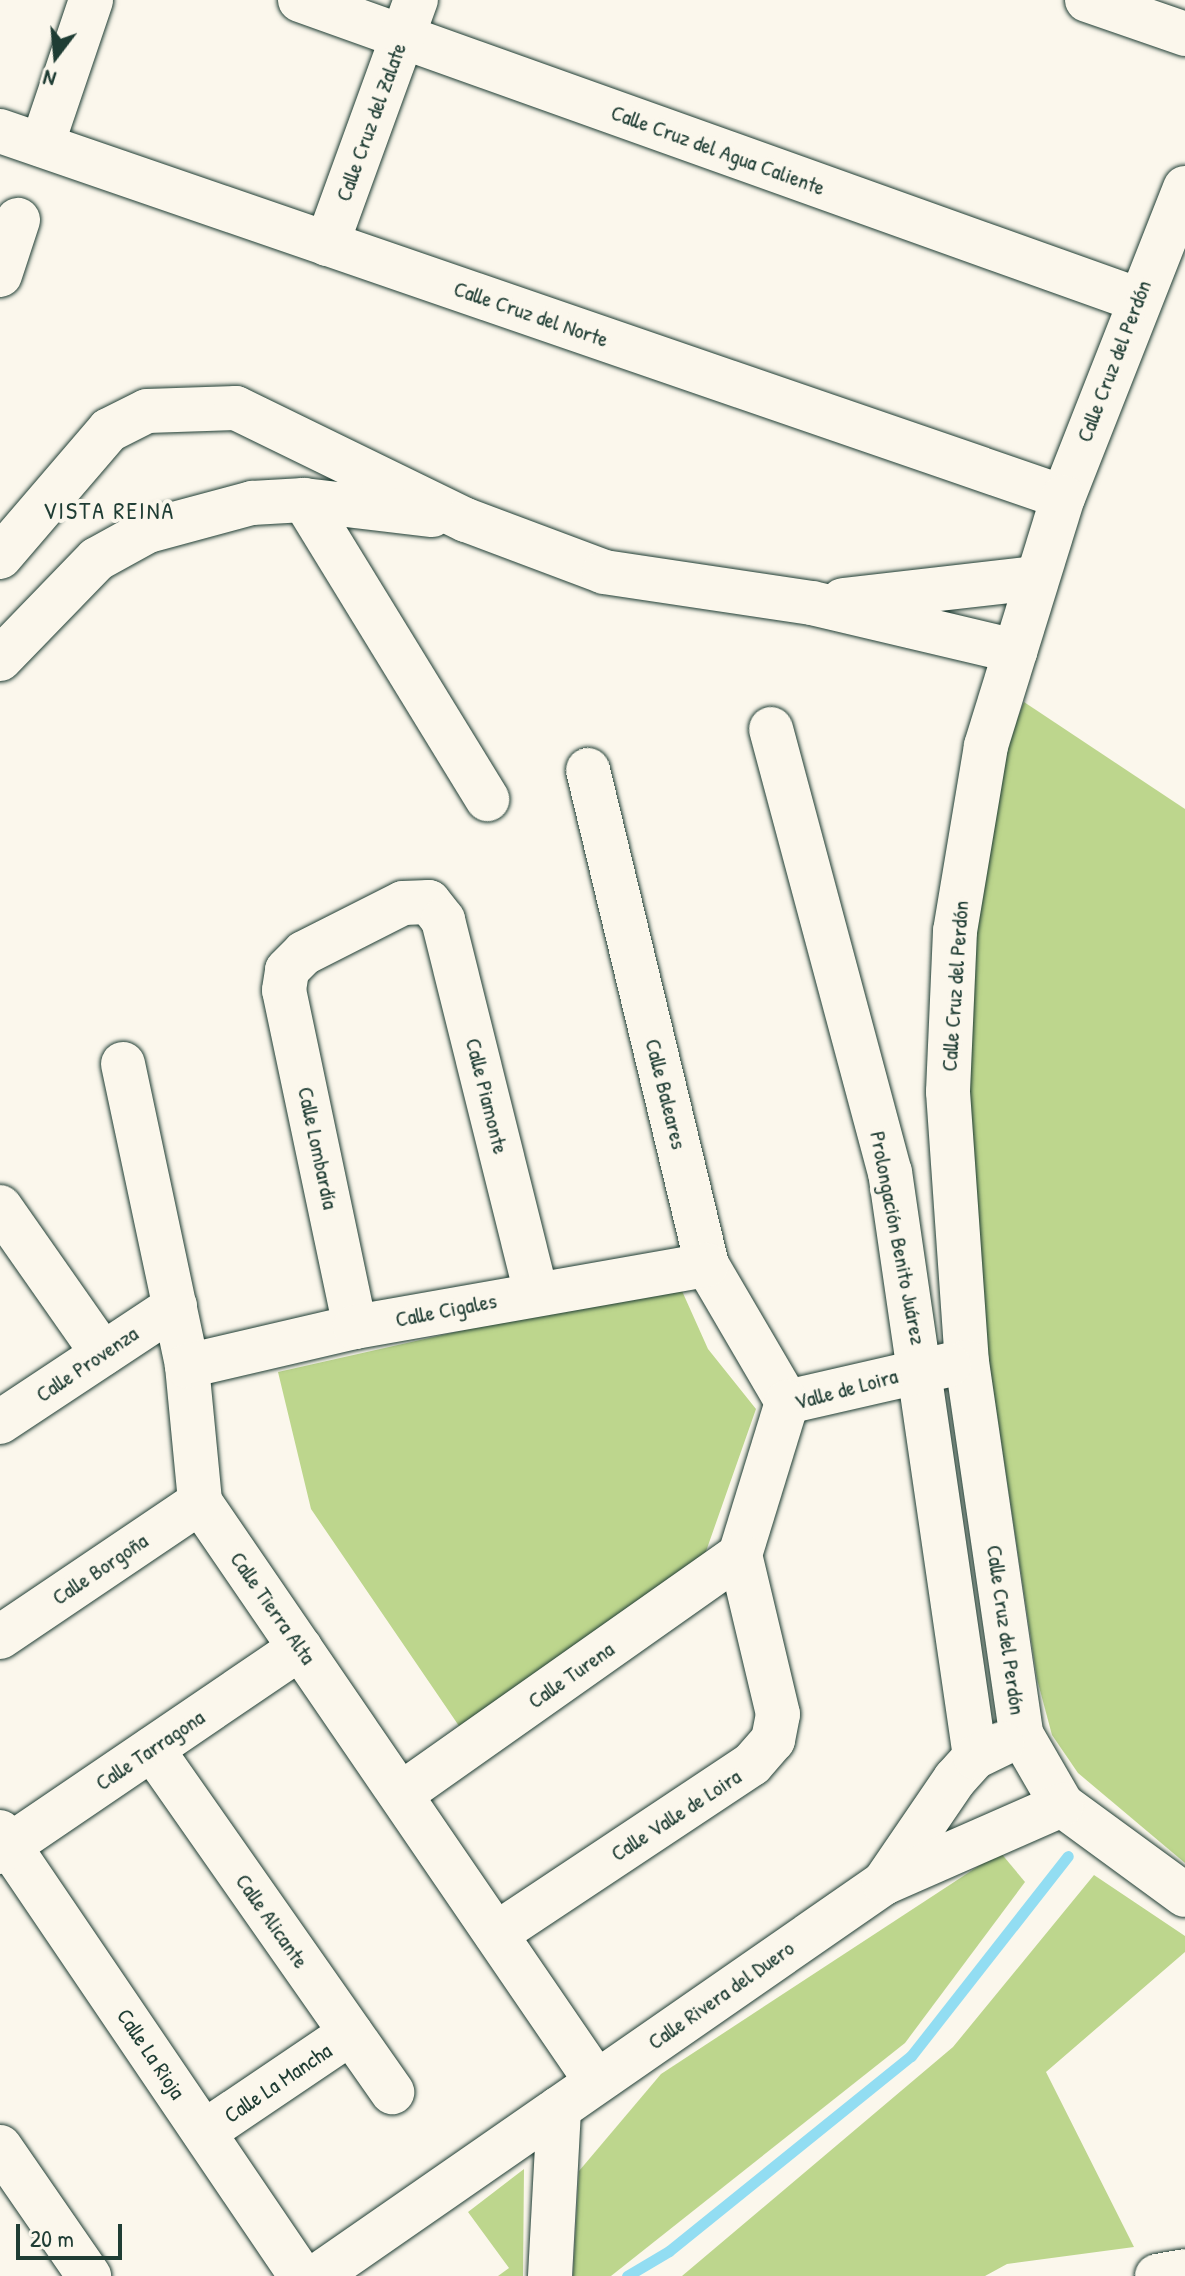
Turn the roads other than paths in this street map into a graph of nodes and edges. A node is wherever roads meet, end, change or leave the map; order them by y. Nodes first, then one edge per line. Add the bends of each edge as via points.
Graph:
1 (91, 0) edge
2 (300, 0) edge
3 (1087, 0) edge
4 (409, 18) edge
5 (1185, 34) edge
6 (0, 131) edge
7 (42, 145) junction
8 (1185, 188) edge
9 (18, 220) dead end
10 (327, 244) junction
11 (0, 275) edge
12 (1136, 299) junction
13 (1063, 497) junction
14 (304, 500) junction
15 (466, 520) junction
16 (3, 554) edge
17 (1037, 578) junction
18 (54, 598) junction
19 (812, 603) junction
20 (1015, 651) junction
21 (0, 659) edge
22 (771, 729) dead end
23 (588, 770) dead end
24 (487, 799) dead end
25 (287, 970) joint
26 (123, 1064) dead end
27 (0, 1207) edge
28 (707, 1265) junction
29 (536, 1293) junction
30 (175, 1306) junction
31 (355, 1327) junction
32 (103, 1354) junction
33 (967, 1362) junction
34 (187, 1366) junction
35 (922, 1369) junction
36 (787, 1402) junction
37 (0, 1422) edge
38 (200, 1502) junction
39 (740, 1555) junction
40 (0, 1637) edge
41 (300, 1648) junction
42 (1021, 1734) junction
43 (152, 1749) junction
44 (975, 1757) junction
45 (401, 1794) junction
46 (1062, 1805) junction
47 (3, 1843) edge
48 (884, 1883) junction
49 (1185, 1895) edge
50 (496, 1934) junction
51 (351, 2033) junction
52 (596, 2081) junction
53 (392, 2092) dead end
54 (559, 2108) junction
55 (204, 2132) junction
56 (0, 2147) edge
57 (1185, 2274) edge
58 (89, 2276) edge
59 (301, 2276) edge
60 (317, 2276) edge
61 (550, 2276) edge
62 (1157, 2276) edge

1 - 7 street
2 - 4 street, Calle Cruz del Agua Caliente
3 - 5 street
4 - 10 street, Calle Cruz del Zalate
4 - 12 street, Calle Cruz del Agua Caliente
6 - 7 street, Calle Cruz del Norte
7 - 10 street, Calle Cruz del Norte
8 - 12 street, Calle Cruz del Perdón
9 - 11 street
10 - 13 street, Calle Cruz del Norte
12 - 13 street, Calle Cruz del Perdón
13 - 17 street, Calle Cruz del Perdón
14 - 15 street
14 - 18 street via 252,503 148,531 97,559
14 - 24 street
15 - 16 street via 280,425 236,408 191,404 147,411 109,430
15 - 19 street via 604,572
16 - 18 street
17 - 19 street
17 - 20 street, Calle Cruz del Perdón
18 - 21 street
19 - 20 street
20 - 33 street, Calle Cruz del Perdón via 986,746 955,931 948,1092
22 - 35 street, Prolongación Benito Juárez via 890,1172
23 - 28 street, Calle Baleares
25 - 29 street, Calle Piamonte via 304,953 403,903 429,902 443,920
25 - 31 street, Calle Lombardía via 284,990
26 - 30 street, Calle Tierra Alta
27 - 32 street
28 - 29 street, Calle Cigales
28 - 36 street, Calle Baleares
29 - 31 street, Calle Cigales
30 - 32 street, Calle Provenza
30 - 34 street, Calle Tierra Alta
31 - 34 street, Calle Cigales
32 - 37 street, Calle Provenza
33 - 35 street, Valle de Loira
33 - 42 street, Calle Cruz del Perdón
34 - 38 street, Calle Tierra Alta
35 - 36 street, Valle de Loira
35 - 44 street, Prolongación Benito Juárez
36 - 39 street, Valle de Loira
38 - 40 street, Calle Borgoña
38 - 41 street, Calle Tierra Alta
39 - 45 street, Calle Turena
39 - 50 street, Calle Valle de Loira via 778,1714 773,1740 752,1764
41 - 43 street, Calle Tarragona
41 - 45 street, Calle Tierra Alta
42 - 44 street, Calle Rivera del Duero
42 - 46 street, Calle Cruz del Perdón
43 - 47 street, Calle Tarragona
43 - 51 street, Calle Alicante
44 - 48 street, Calle Rivera del Duero
45 - 50 street, Calle Tierra Alta
46 - 48 street, Calle Rivera del Duero
46 - 49 street
47 - 55 street, Calle La Rioja
48 - 52 street, Calle Rivera del Duero
50 - 52 street, Calle Tierra Alta
51 - 53 street, Calle Alicante
51 - 55 street, Calle La Mancha
52 - 54 street, Calle Rivera del Duero
54 - 60 street, Calle Rivera del Duero
54 - 61 street
55 - 59 street, Calle La Rioja
56 - 58 street
57 - 62 street

